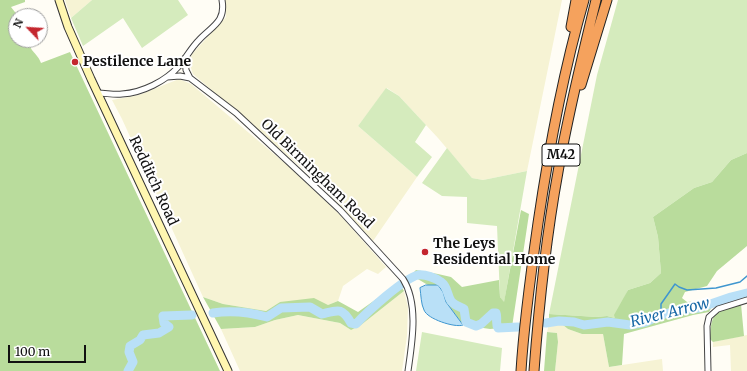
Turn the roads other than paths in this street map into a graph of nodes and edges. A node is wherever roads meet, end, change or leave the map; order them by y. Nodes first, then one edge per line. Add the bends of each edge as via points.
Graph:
1 (59, 0) edge
2 (222, 0) edge
3 (576, 0) edge
4 (584, 0) edge
5 (596, 0) edge
6 (606, 0) edge
7 (185, 58) junction
8 (569, 58) junction
9 (167, 77) junction
10 (190, 78) junction
11 (98, 93) junction
12 (567, 126) junction
13 (747, 300) edge
14 (228, 371) edge
15 (408, 371) edge
16 (521, 371) edge
17 (534, 371) edge
18 (708, 371) edge

1 - 11 main road, Redditch Road via 68,27
2 - 7 street via 222,15
3 - 8 highway, M42 via 571,24
4 - 8 highway, M42
5 - 12 highway, M42
6 - 12 highway, M42
7 - 9 street
7 - 10 street
8 - 16 highway, M42 via 546,168
9 - 10 street
9 - 11 street via 130,93
10 - 15 street, Old Birmingham Road via 236,113 340,210 403,279 411,296 413,322
11 - 14 main road, Redditch Road
12 - 17 highway, M42 via 549,223
13 - 18 street via 718,308 709,317 706,332

